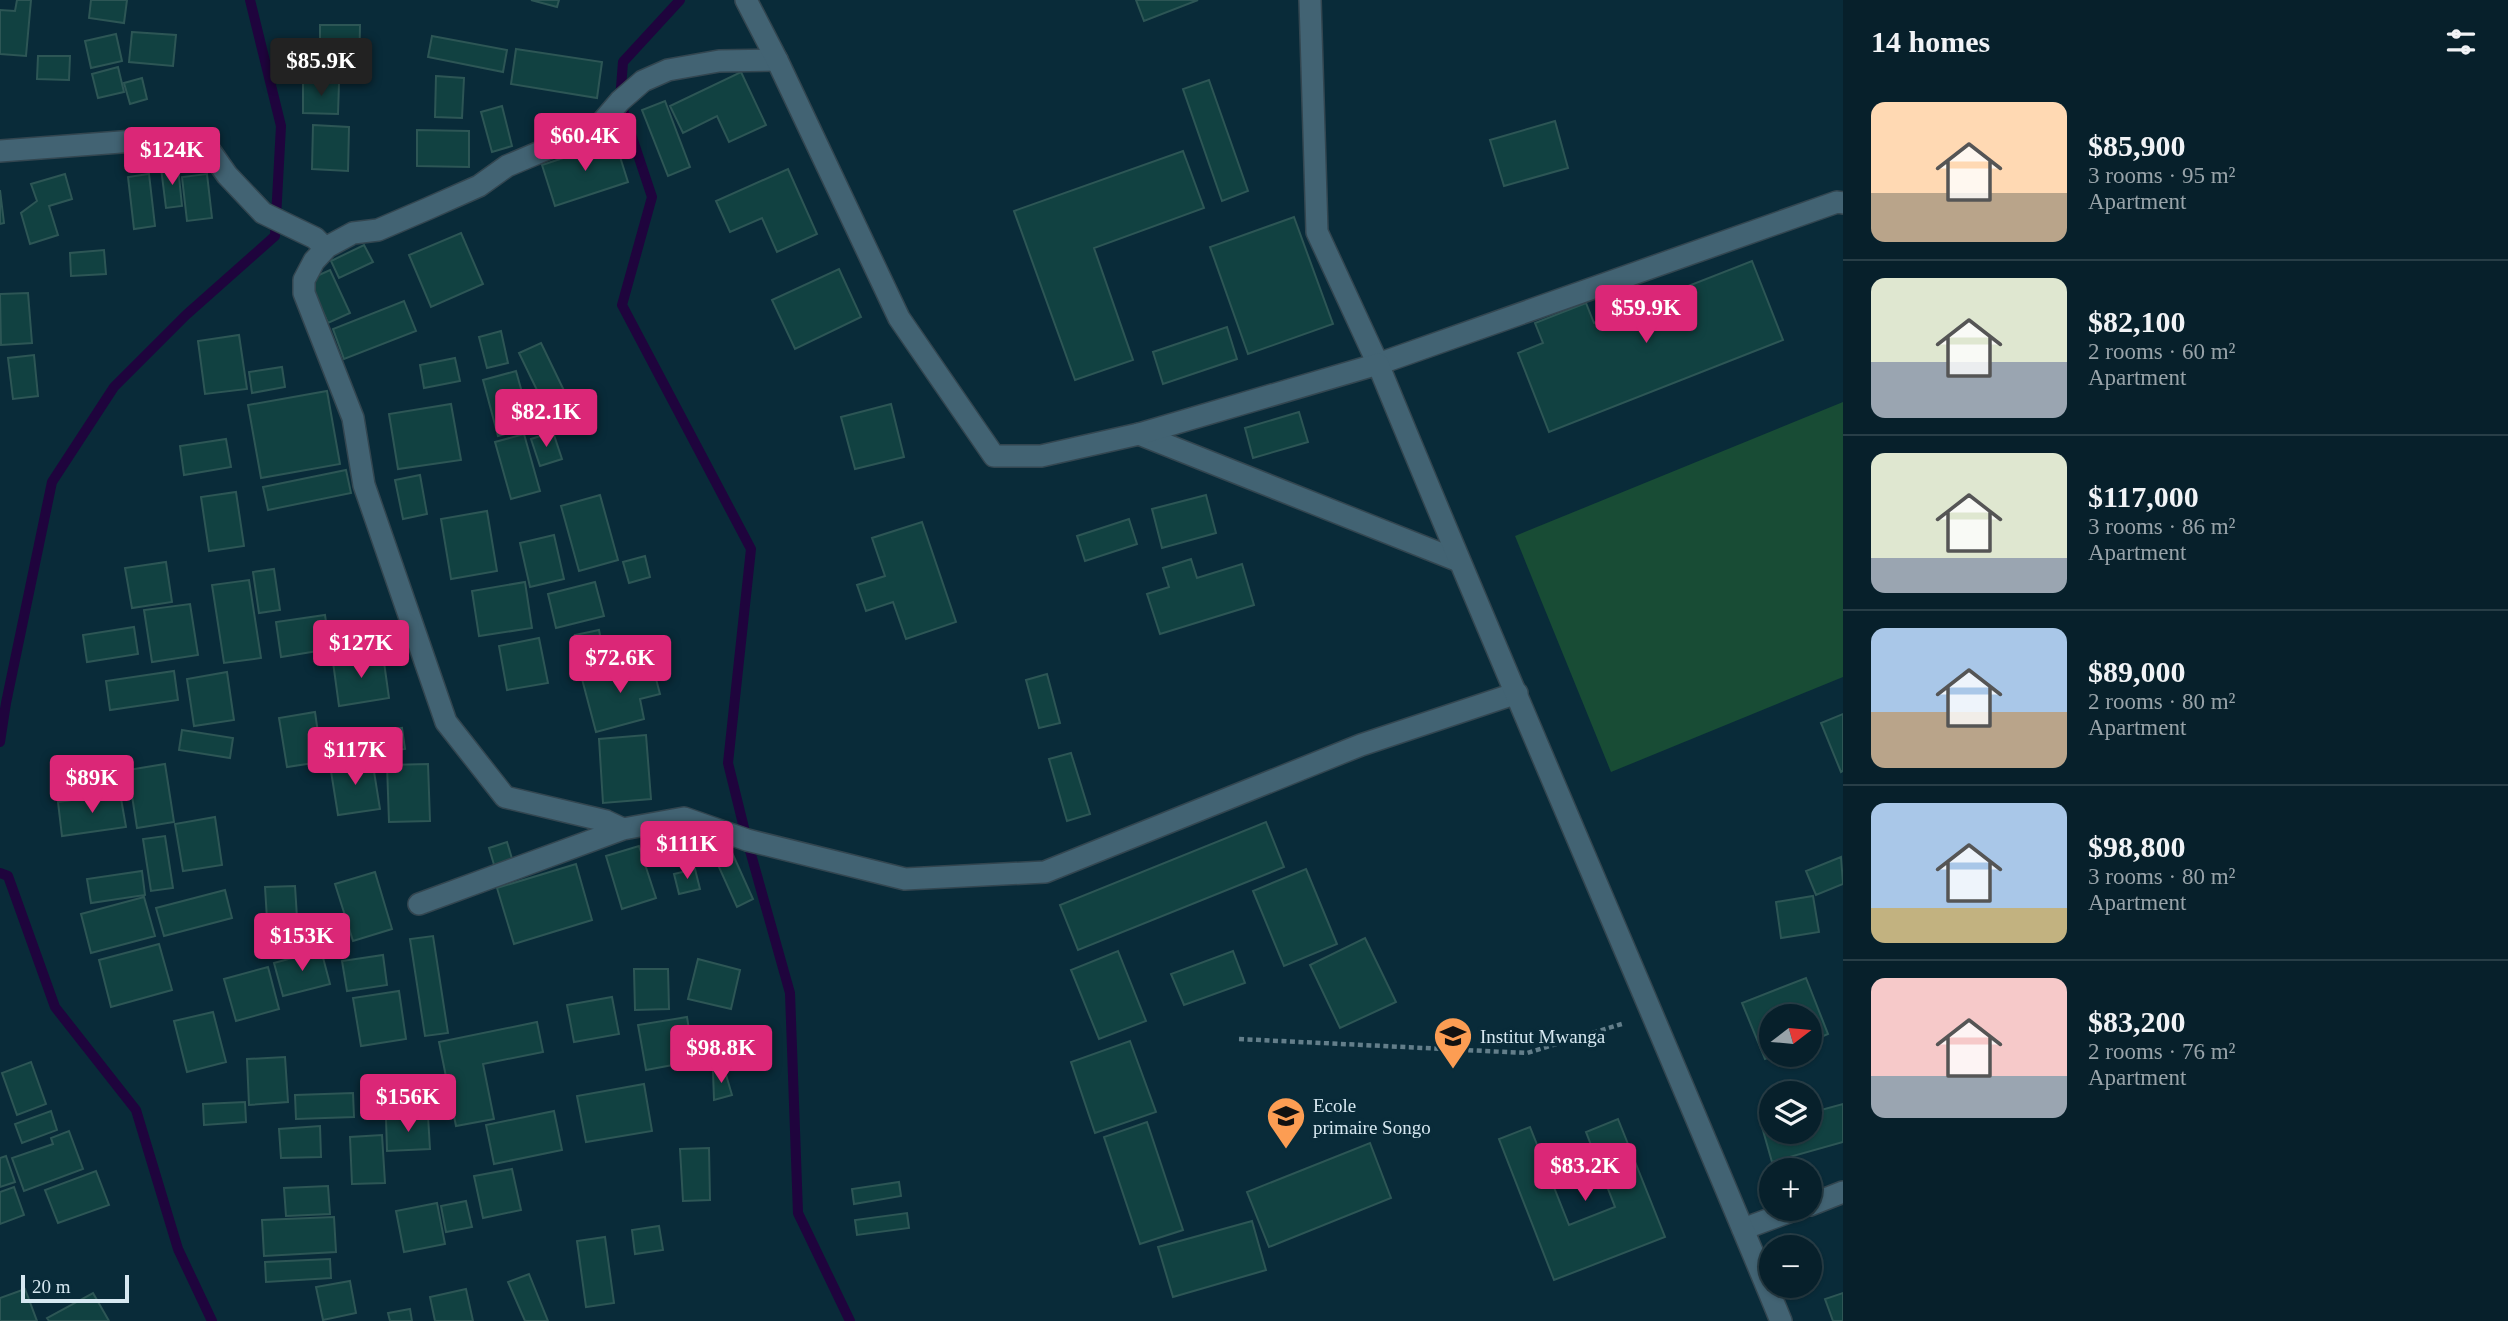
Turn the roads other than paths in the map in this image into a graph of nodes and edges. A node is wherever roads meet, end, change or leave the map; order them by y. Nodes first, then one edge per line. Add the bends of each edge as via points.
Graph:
1 (746, 0) edge
2 (1310, 0) edge
3 (777, 60) junction
4 (0, 151) edge
5 (1843, 202) edge
6 (327, 247) junction
7 (1378, 364) junction
8 (1139, 434) junction
9 (1459, 561) junction
10 (1517, 693) junction
11 (623, 829) junction
12 (419, 904) dead end
13 (1843, 1192) edge
14 (1822, 1200) edge
15 (1765, 1221) edge
16 (1743, 1229) junction
17 (1781, 1321) edge

1 - 3 street
2 - 7 street via 1317,232
3 - 6 street via 719,61 668,70 643,81 597,128 507,166 479,186 427,209 378,230 353,233
3 - 8 street via 899,318 994,456 1041,456
4 - 6 street via 161,139 208,148 264,213
5 - 7 street
6 - 11 street via 304,280 304,293 353,418 364,485 446,722 505,797
7 - 8 street
7 - 9 street
8 - 9 street
9 - 10 street
10 - 11 street via 1361,746 1045,872 905,879 747,840 684,818
10 - 16 street
11 - 12 street
13 - 14 street
15 - 16 street
16 - 17 street

